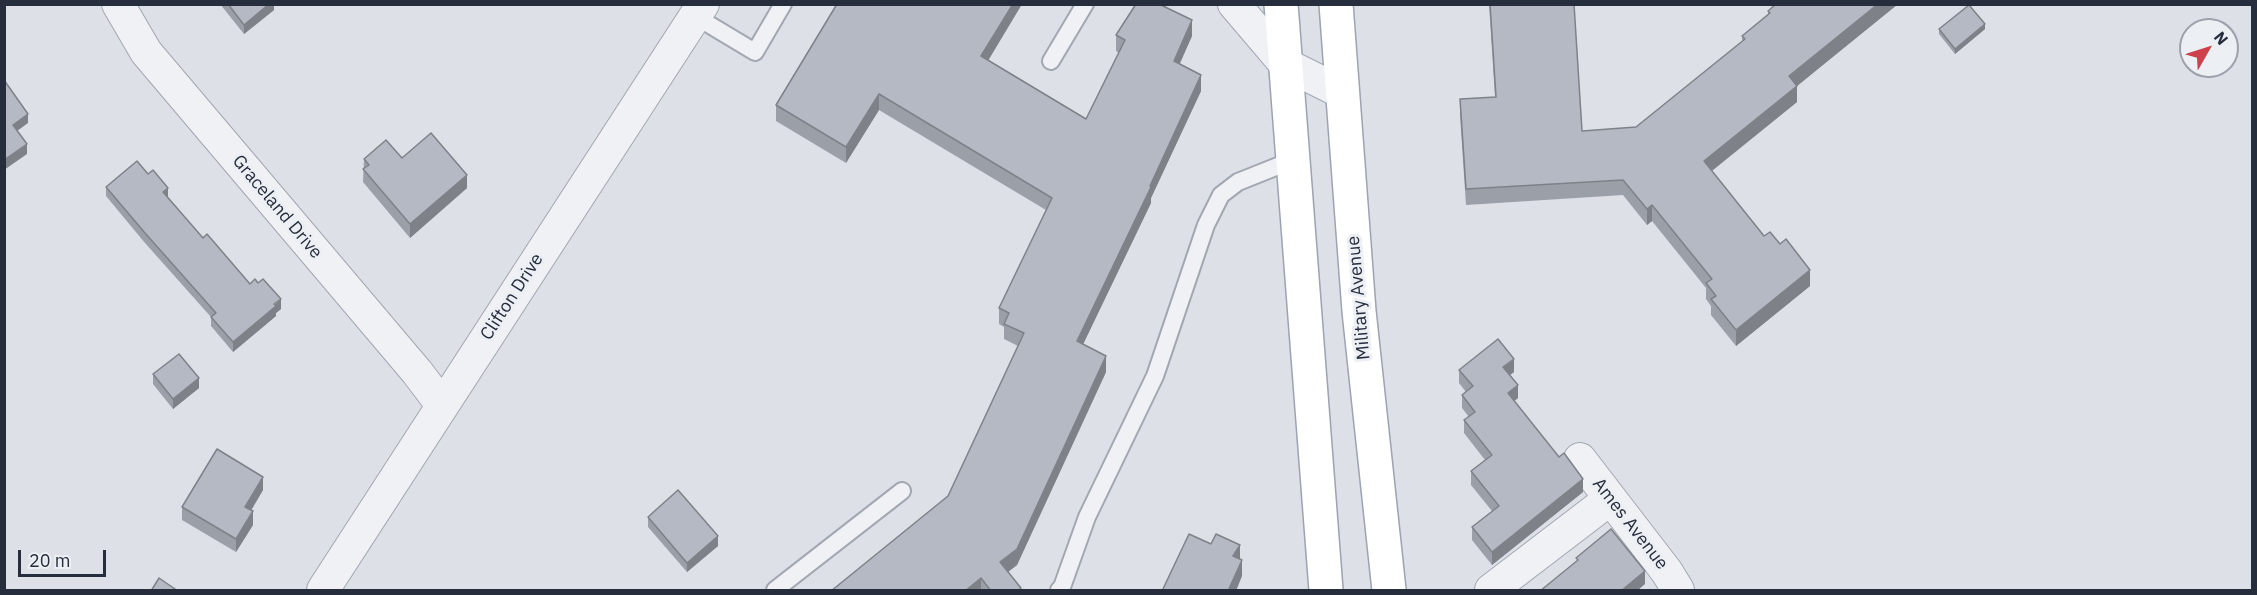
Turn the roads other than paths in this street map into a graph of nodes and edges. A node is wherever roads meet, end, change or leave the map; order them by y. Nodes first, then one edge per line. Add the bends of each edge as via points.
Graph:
1 (118, 4) edge
2 (783, 4) edge
3 (1085, 4) edge
4 (1234, 4) edge
5 (1281, 4) edge
6 (1336, 4) edge
7 (699, 10) edge
8 (1051, 61) dead end
9 (1285, 64) junction
10 (1343, 93) junction
11 (1293, 160) junction
12 (442, 405) junction
13 (1580, 459) dead end
14 (902, 491) dead end
15 (1610, 499) junction
16 (323, 591) edge
17 (775, 591) edge
18 (1059, 591) edge
19 (1326, 591) edge
20 (1389, 591) edge
21 (1491, 591) edge
22 (1678, 591) edge

1 - 12 street, Graceland Drive via 146,52
2 - 7 lane via 755,52
3 - 8 lane
4 - 9 street
5 - 9 main road
6 - 10 main road, Military Avenue
7 - 12 street, Clifton Drive
9 - 10 street
9 - 11 main road
10 - 20 main road, Military Avenue via 1359,311
11 - 18 lane via 1238,182 1221,195 1206,225 1155,376 1087,517
11 - 19 main road
12 - 16 street, Clifton Drive
13 - 15 street, Ames Avenue
14 - 17 lane
15 - 21 street
15 - 22 street, Ames Avenue

